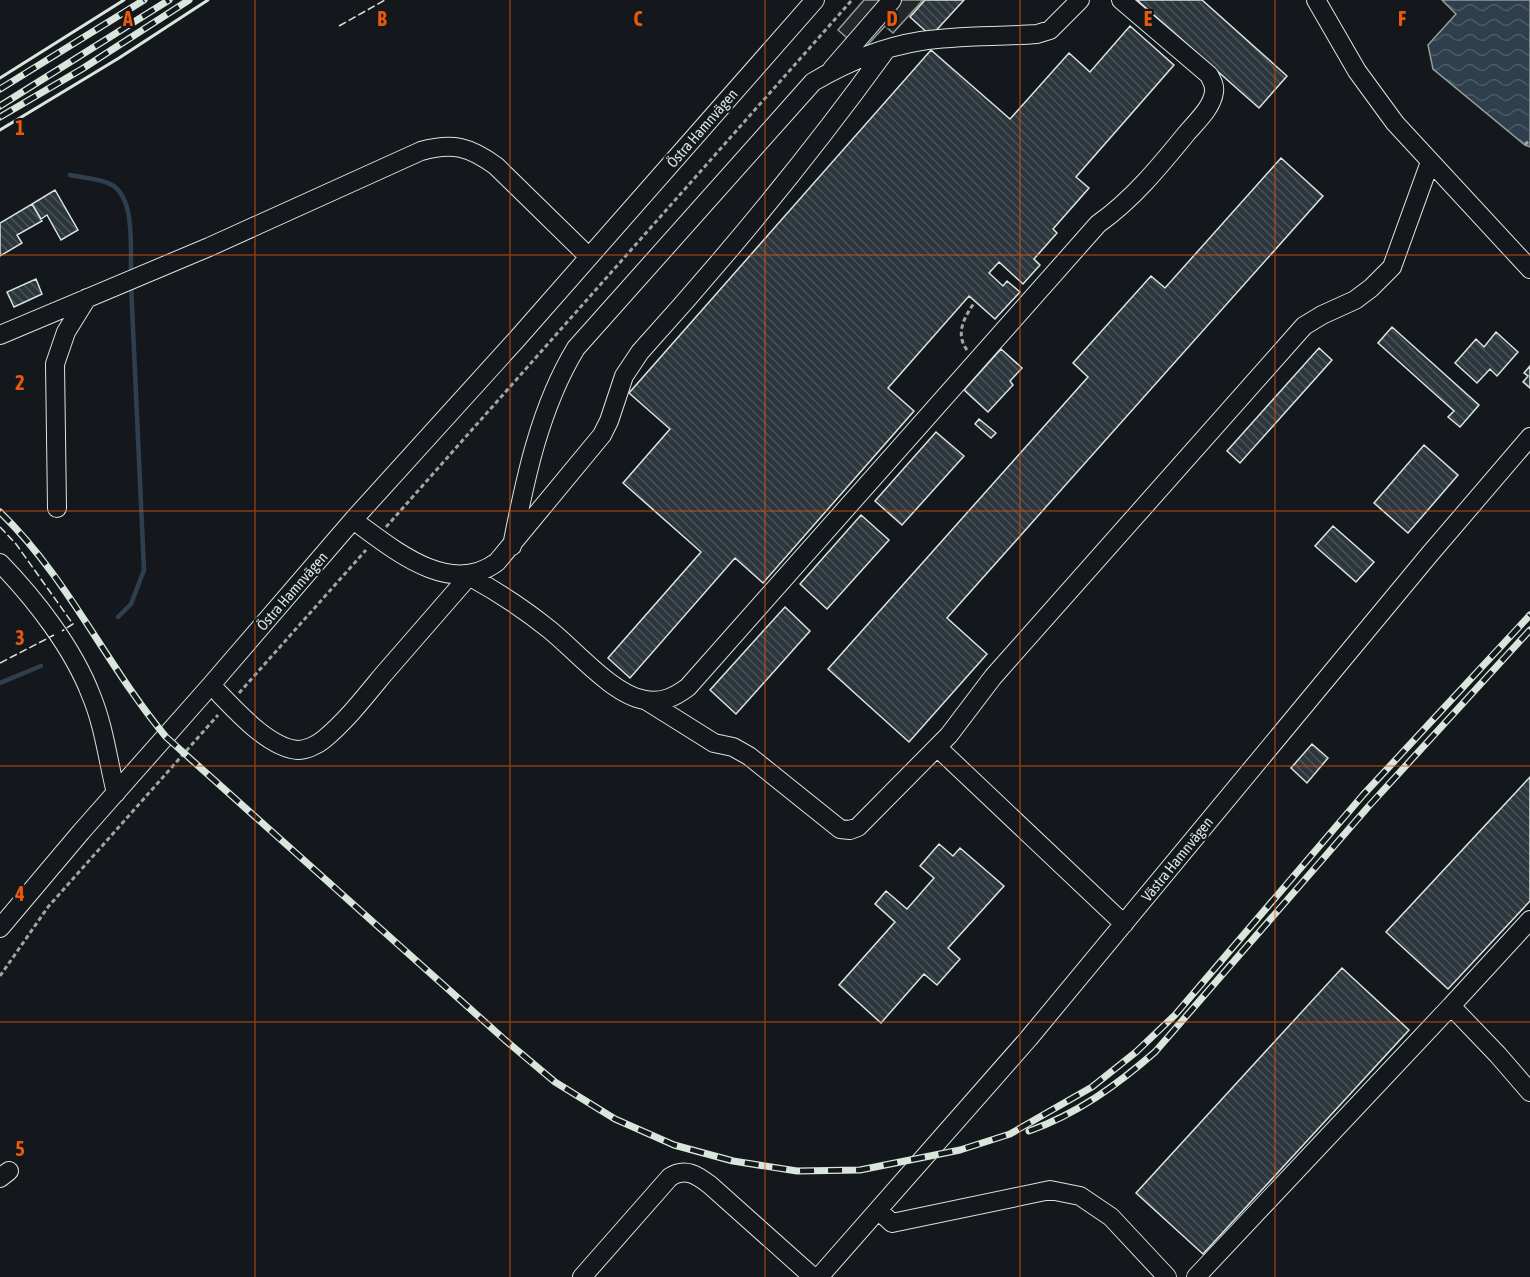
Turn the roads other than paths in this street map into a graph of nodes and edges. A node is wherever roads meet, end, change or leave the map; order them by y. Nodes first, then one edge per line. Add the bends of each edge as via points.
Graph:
1 (815, 0) edge
2 (892, 0) edge
3 (1080, 0) edge
4 (1121, 0) edge
5 (1316, 0) edge
6 (886, 50) junction
7 (830, 72) junction
8 (1430, 162) junction
9 (589, 257) junction
10 (1530, 268) edge
11 (87, 298) junction
12 (0, 335) edge
13 (1530, 437) edge
14 (57, 508) dead end
15 (353, 520) junction
16 (512, 546) junction
17 (0, 563) edge
18 (470, 576) junction
19 (211, 685) junction
20 (645, 700) junction
21 (937, 747) junction
22 (116, 794) junction
23 (1530, 920) edge
24 (1124, 924) junction
25 (0, 928) edge
26 (1451, 1006) junction
27 (1530, 1092) edge
28 (878, 1210) junction
29 (582, 1277) edge
30 (813, 1277) edge
31 (819, 1277) edge
32 (1167, 1277) edge
33 (1196, 1277) edge

1 - 9 street, Östra Hamnvägen
2 - 7 street
3 - 6 street via 1050,30 1037,34 942,39
4 - 20 street via 1209,75 1214,83 1213,98 1202,116 1130,198 1098,224 703,672 679,694 668,699
5 - 8 street via 1363,80
6 - 7 street
6 - 16 street via 804,160 640,352 624,376 602,435
7 - 16 street via 800,94 576,348 550,404 526,479
8 - 10 street
8 - 21 street via 1392,267 1355,300 1304,326 993,677
9 - 11 street via 481,155 467,148 435,147
9 - 15 street, Östra Hamnvägen
11 - 12 street
11 - 14 street via 66,332 55,364
13 - 24 street, Västra Hamnvägen
15 - 18 street via 407,557 446,574
15 - 19 street, Östra Hamnvägen
16 - 18 street via 497,562
17 - 22 street via 58,633 75,661 92,695
18 - 19 street via 348,716 322,742 309,748 299,750 270,739
18 - 20 street via 531,615 620,690
19 - 22 street, Östra Hamnvägen
20 - 21 street via 714,743 749,756 840,829 858,827
21 - 24 street
22 - 25 street, Östra Hamnvägen
23 - 26 street
24 - 28 street, Västra Hamnvägen
26 - 27 street
26 - 33 street
28 - 31 street, Västra Hamnvägen
28 - 32 street via 892,1223 1050,1190 1080,1196 1111,1217
29 - 30 street via 670,1177 685,1172 696,1174 710,1185

